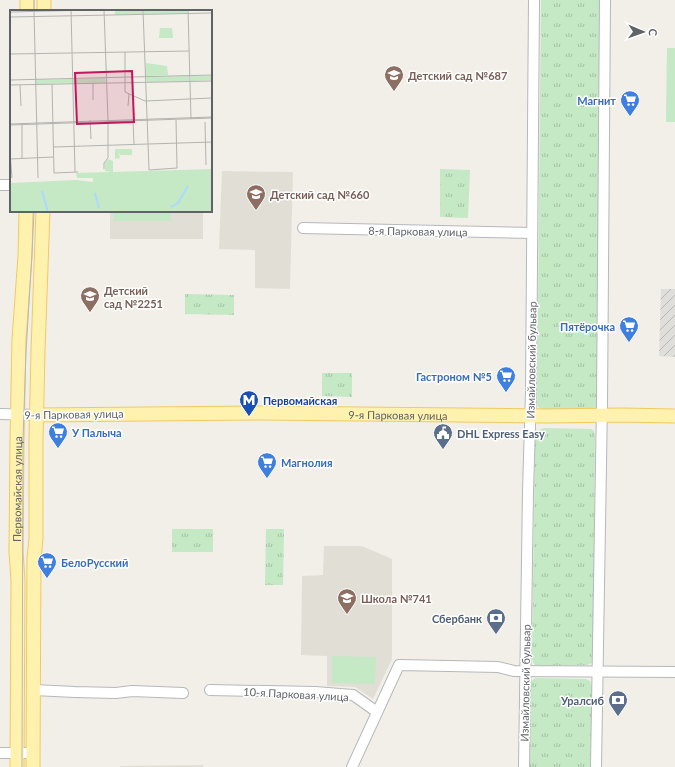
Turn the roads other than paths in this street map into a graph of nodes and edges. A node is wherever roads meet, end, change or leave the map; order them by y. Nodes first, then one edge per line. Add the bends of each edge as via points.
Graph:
1 (534, 0) edge
2 (605, 0) edge
3 (26, 212) edge
4 (43, 212) edge
5 (303, 228) dead end
6 (532, 233) junction
7 (0, 414) edge
8 (17, 414) junction
9 (37, 415) junction
10 (530, 415) junction
11 (602, 415) junction
12 (675, 416) edge
13 (526, 671) junction
14 (597, 672) junction
15 (675, 672) edge
16 (34, 690) junction
17 (210, 690) dead end
18 (183, 693) dead end
19 (377, 712) junction
20 (0, 752) edge
21 (17, 753) junction
22 (33, 753) junction
23 (17, 767) edge
24 (33, 767) edge
25 (352, 767) edge
26 (524, 767) edge
27 (596, 767) edge

1 - 6 street, Измайловский бульвар
2 - 11 street
3 - 8 main road, Первомайская улица
4 - 9 main road, Первомайская улица
5 - 6 street, 8-я Парковая улица
6 - 10 street, Измайловский бульвар
7 - 8 street, 9-я Парковая улица
8 - 9 street, 9-я Парковая улица
8 - 21 main road, Первомайская улица
9 - 10 main road, 9-я Парковая улица
9 - 16 main road, Первомайская улица
10 - 11 main road, 9-я Парковая улица
10 - 13 street, Измайловский бульвар
11 - 12 main road, 9-я Парковая улица
11 - 14 street
13 - 14 street
13 - 19 street via 498,667 399,666
13 - 26 street, Измайловский бульвар
14 - 15 street
14 - 27 street
16 - 18 street
16 - 22 main road, Первомайская улица
17 - 19 street, 10-я Парковая улица via 353,695
19 - 25 street
20 - 21 street
21 - 22 street
21 - 23 main road, Первомайская улица
22 - 24 main road, Первомайская улица

